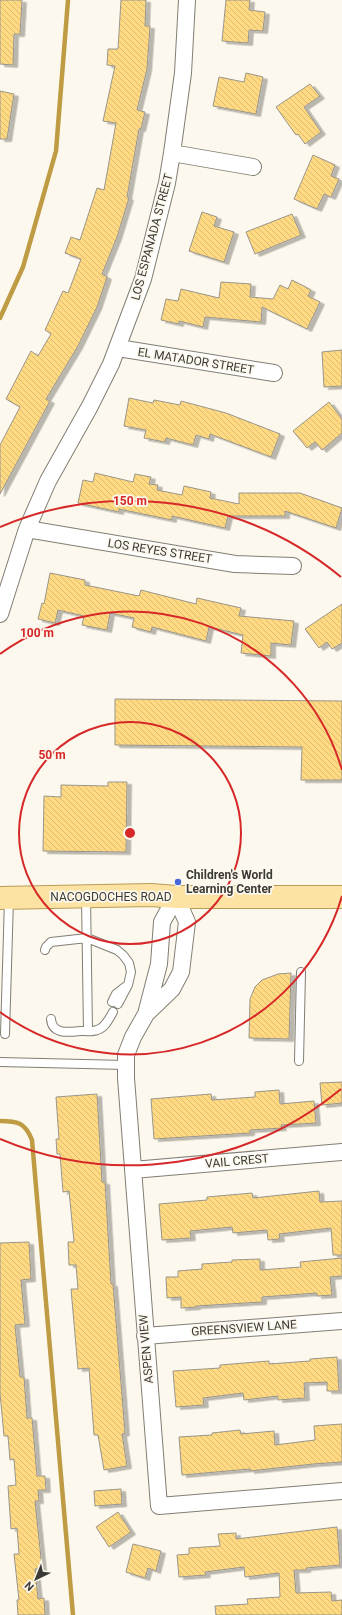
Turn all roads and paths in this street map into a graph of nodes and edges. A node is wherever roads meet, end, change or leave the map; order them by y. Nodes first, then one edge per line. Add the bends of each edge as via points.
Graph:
1 (187, 0) edge
2 (172, 153) junction
3 (253, 167) dead end
4 (118, 348) junction
5 (274, 373) dead end
6 (27, 529) junction
7 (293, 566) dead end
8 (0, 614) edge
9 (86, 896) junction
10 (176, 897) junction
11 (342, 897) edge
12 (5, 898) edge
13 (86, 938) junction
14 (45, 950) dead end
15 (3, 954) edge
16 (301, 972) dead end
17 (146, 1014) junction
18 (51, 1019) dead end
19 (88, 1031) junction
20 (5, 1034) dead end
21 (299, 1061) dead end
22 (0, 1062) edge
23 (126, 1065) junction
24 (342, 1152) edge
25 (133, 1170) junction
26 (342, 1321) edge
27 (145, 1336) junction
28 (342, 1491) edge

1 - 2 street, LOS ESPANADA STREET via 183,73
2 - 3 street
2 - 4 street, LOS ESPANADA STREET via 143,279
4 - 5 street, EL MATADOR STREET
4 - 6 street, LOS ESPANADA STREET via 90,406 48,481
6 - 7 street, LOS REYES STREET via 235,564
6 - 8 street, LOS ESPANADA STREET
9 - 10 main road, NACOGDOCHES ROAD
9 - 12 main road, NACOGDOCHES ROAD
9 - 13 lane
10 - 11 main road, NACOGDOCHES ROAD
10 - 17 street, ASPEN VIEW via 162,922 159,964
10 - 17 street, ASPEN VIEW via 187,922 181,972 172,989
12 - 15 lane
13 - 14 lane via 51,942
13 - 19 lane
13 - 19 lane via 108,945 123,955 129,963 130,972 128,985 116,994 113,1007 103,1021 104,1026
15 - 20 lane
16 - 21 lane
17 - 23 street, ASPEN VIEW via 133,1037 126,1055
18 - 19 lane via 51,1024 61,1032
22 - 23 lane
23 - 25 street, ASPEN VIEW
24 - 25 street, VAIL CREST
25 - 27 street, ASPEN VIEW
26 - 27 street, GREENSVIEW LANE
27 - 28 street, ASPEN VIEW via 159,1506

